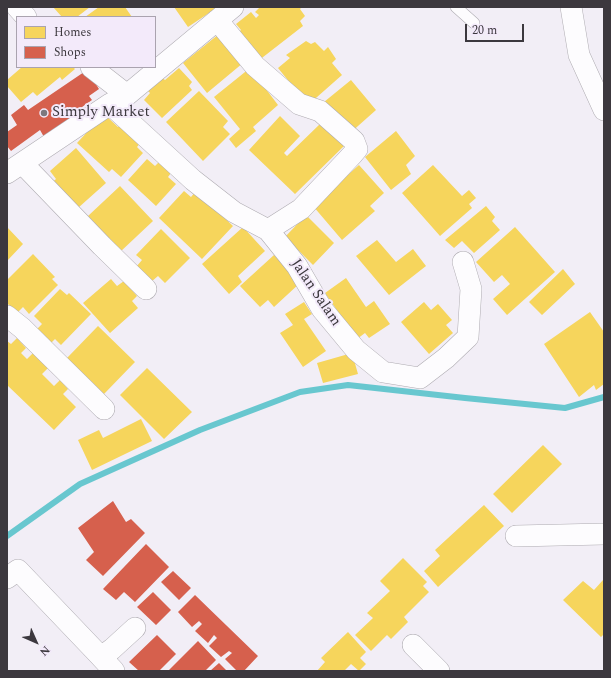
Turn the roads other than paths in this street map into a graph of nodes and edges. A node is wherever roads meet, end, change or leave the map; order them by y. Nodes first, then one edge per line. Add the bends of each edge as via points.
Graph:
1 (17, 7) edge
2 (233, 7) edge
3 (456, 7) edge
4 (571, 7) edge
5 (25, 16) edge
6 (217, 20) junction
7 (474, 23) dead end
8 (92, 68) edge
9 (119, 99) junction
10 (604, 110) edge
11 (14, 168) edge
12 (268, 230) junction
13 (463, 262) dead end
14 (146, 289) dead end
15 (7, 316) edge
16 (104, 409) dead end
17 (604, 534) edge
18 (516, 536) dead end
19 (11, 569) edge
20 (135, 628) dead end
21 (412, 645) dead end
22 (108, 664) edge
23 (439, 671) edge

1 - 5 street
2 - 6 street
3 - 7 lane
4 - 10 street via 579,55
6 - 9 street
6 - 12 street via 255,66 299,104 320,111 354,141 357,148 301,209
8 - 9 street, Jalan Salam
9 - 11 street
9 - 12 street, Jalan Salam via 193,180 234,212
11 - 14 street
12 - 13 street, Jalan Salam via 297,266 322,309 356,350 383,372 420,378 468,337 471,289
15 - 16 street
17 - 18 street
19 - 22 street
20 - 22 street via 112,649
21 - 23 street

